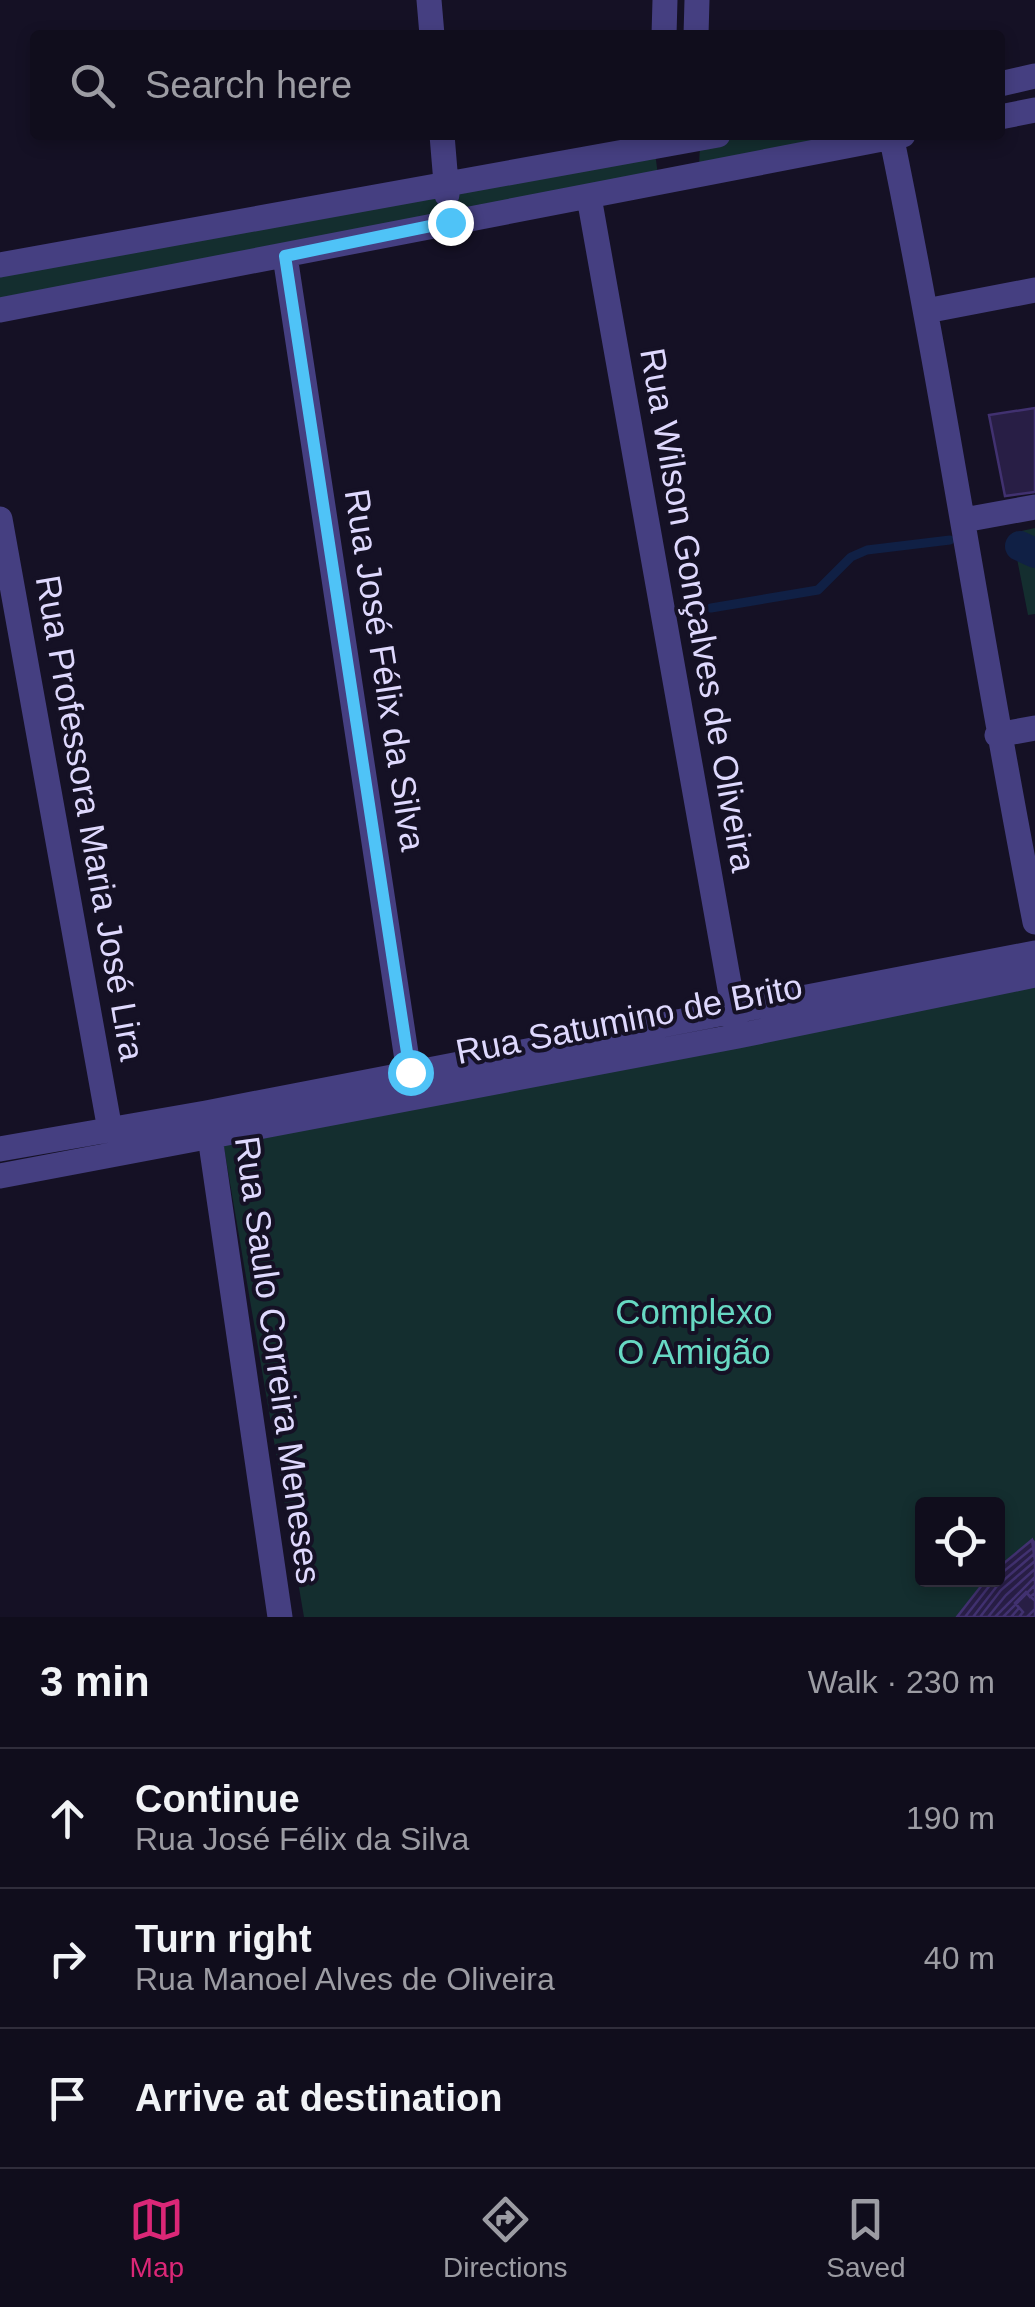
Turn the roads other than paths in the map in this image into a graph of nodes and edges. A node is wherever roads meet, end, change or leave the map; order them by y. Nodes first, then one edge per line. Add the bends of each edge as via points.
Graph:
1 (429, 0) edge
2 (665, 0) edge
3 (697, 0) edge
4 (432, 30) edge
5 (664, 30) edge
6 (696, 30) edge
7 (1035, 76) edge
8 (1005, 83) edge
9 (1035, 110) edge
10 (1005, 115) edge
11 (442, 140) edge
12 (662, 140) edge
13 (700, 140) edge
14 (874, 140) edge
15 (896, 140) edge
16 (694, 175) junction
17 (663, 180) junction
18 (446, 182) junction
19 (589, 196) junction
20 (450, 222) junction
21 (285, 256) junction
22 (0, 265) edge
23 (1035, 290) edge
24 (0, 310) edge
25 (926, 311) junction
26 (1035, 507) edge
27 (0, 519) edge
28 (964, 520) junction
29 (1035, 728) edge
30 (998, 734) junction
31 (1035, 922) edge
32 (1035, 953) edge
33 (1035, 976) edge
34 (734, 1010) junction
35 (738, 1036) junction
36 (411, 1084) junction
37 (208, 1125) junction
38 (110, 1130) junction
39 (0, 1149) edge
40 (0, 1176) edge
41 (280, 1617) edge

1 - 4 street
2 - 5 street
3 - 6 street
7 - 8 street
9 - 10 street
11 - 18 street
12 - 17 street
12 - 18 street
13 - 16 street
14 - 16 street
15 - 25 street
16 - 17 street
17 - 19 street
18 - 20 street
18 - 22 street
19 - 20 street
19 - 34 street, Rua Wilson Gonçalves de Oliveira
20 - 21 street
21 - 24 street
21 - 36 street, Rua José Félix da Silva
23 - 25 street
25 - 28 street
26 - 28 street
27 - 38 street, Rua Professora Maria José Lira
28 - 30 street
29 - 30 street
30 - 31 street
32 - 34 street, Rua Satumino de Brito
33 - 35 street, Rua Satumino de Brito
34 - 35 street, Rua Wilson Gonçalves de Oliveira
34 - 36 street, Rua Satumino de Brito
35 - 36 street, Rua Satumino de Brito
36 - 37 street, Rua Satumino de Brito
37 - 38 street, Rua Satumino de Brito
37 - 40 street, Rua Satumino de Brito
37 - 41 street, Rua Saulo Correira Meneses
38 - 39 street, Rua Satumino de Brito

